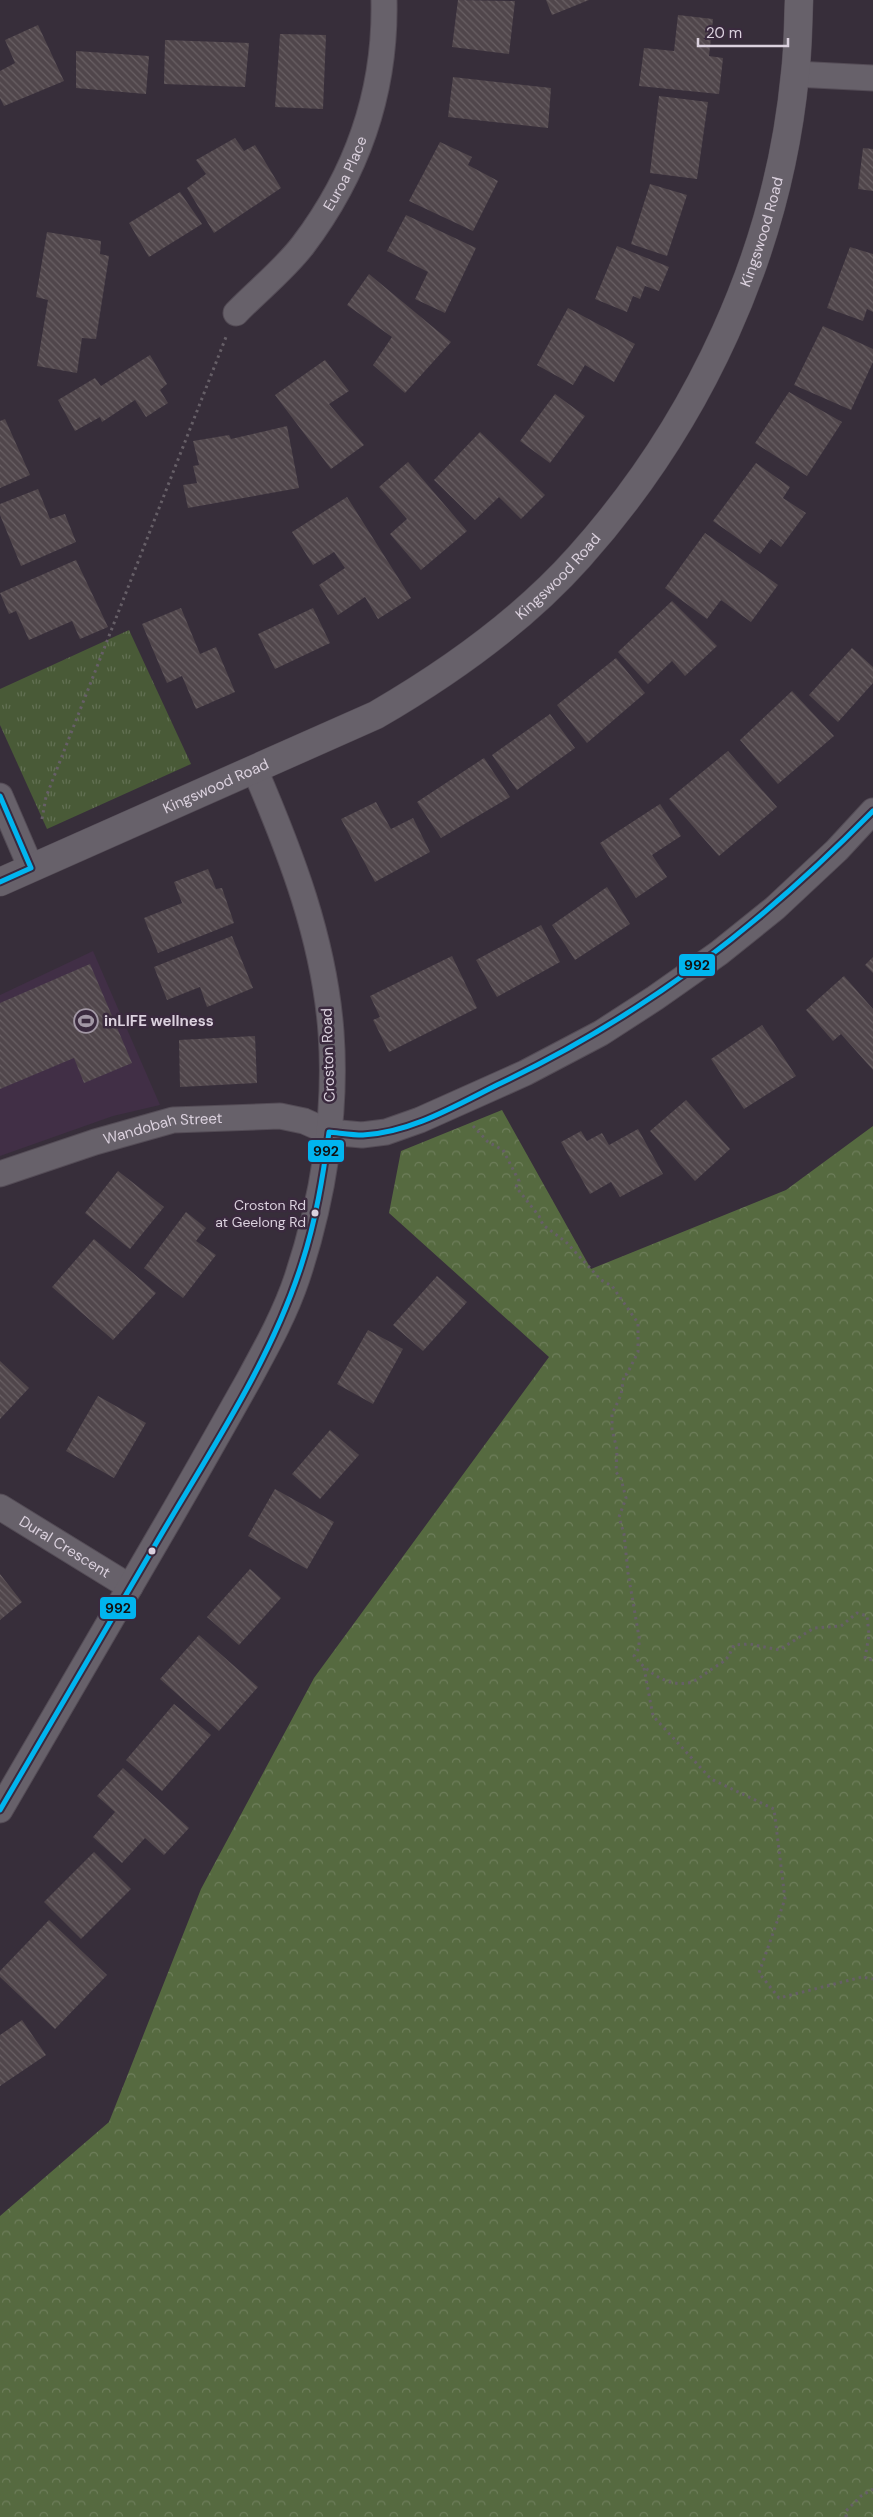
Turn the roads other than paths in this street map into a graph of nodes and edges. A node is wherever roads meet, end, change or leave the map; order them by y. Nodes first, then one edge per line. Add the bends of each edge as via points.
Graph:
1 (384, 0) edge
2 (799, 0) edge
3 (796, 74) junction
4 (873, 78) edge
5 (236, 313) road end
6 (255, 770) junction
7 (0, 796) edge
8 (873, 811) edge
9 (31, 868) junction
10 (0, 882) edge
11 (329, 1132) junction
12 (0, 1174) edge
13 (0, 1507) edge
14 (130, 1587) junction
15 (0, 1810) edge

1 - 5 street, Euroa Place via 380,75 369,122 352,164 302,247
2 - 3 street, Kingswood Road
3 - 4 street
3 - 6 street, Kingswood Road via 769,214 744,288 719,348 679,421 632,490 578,558 518,615 453,666 376,715
6 - 9 street, Kingswood Road
6 - 11 street, Croston Road via 289,850 313,928 331,1030
7 - 9 street
8 - 11 street, Wandobah Street via 775,908 687,975 601,1033 525,1073 420,1120 386,1132 362,1135
9 - 10 street, Kingswood Road
11 - 12 street, Wandobah Street via 304,1121 280,1116 173,1120
11 - 14 street, Croston Road via 321,1187 297,1279 281,1319
13 - 14 street, Dural Crescent
14 - 15 street, Croston Road

